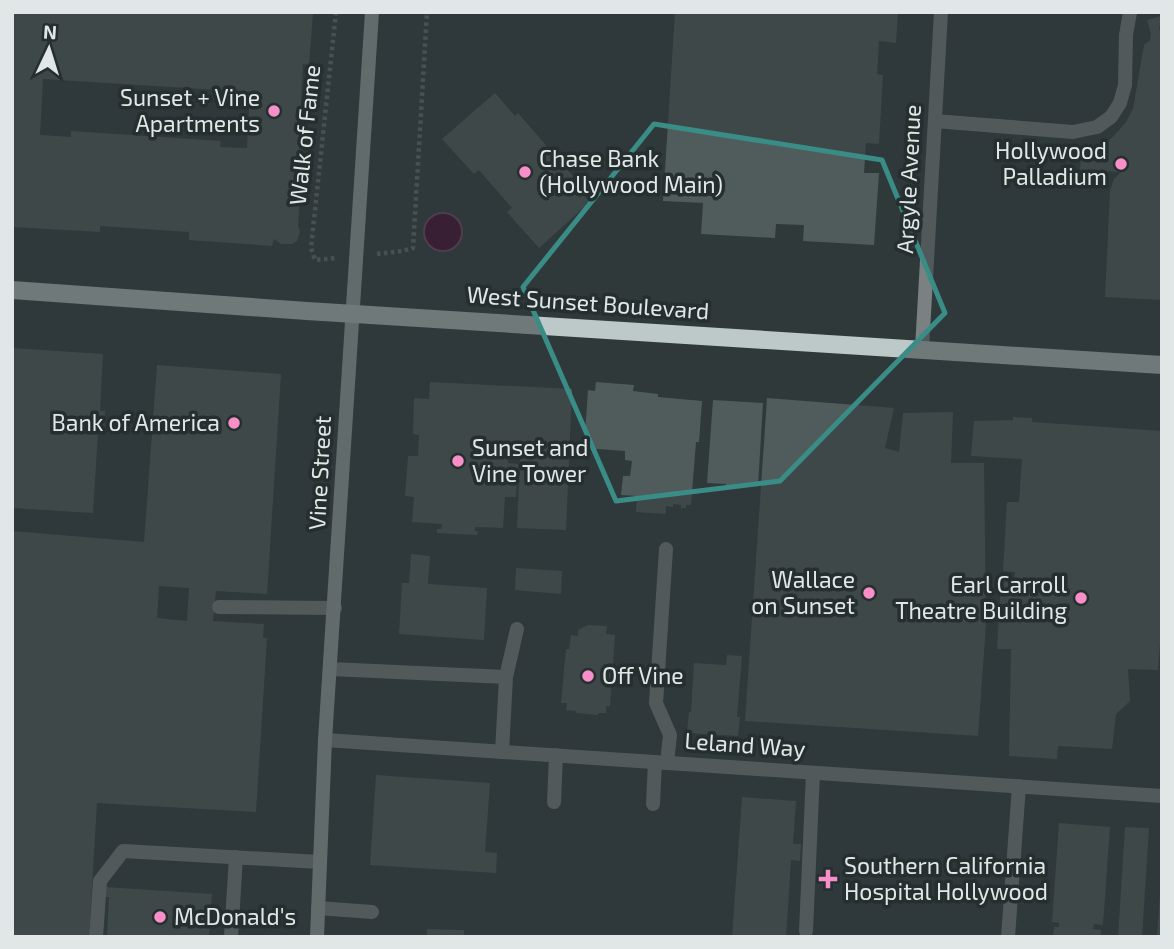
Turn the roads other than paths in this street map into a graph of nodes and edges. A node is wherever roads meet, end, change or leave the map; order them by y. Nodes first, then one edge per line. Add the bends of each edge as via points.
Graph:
1 (372, 12) edge
2 (941, 12) edge
3 (1130, 12) edge
4 (935, 121) junction
5 (12, 290) edge
6 (352, 313) junction
7 (922, 349) junction
8 (1162, 365) edge
9 (666, 550) dead end
10 (219, 607) dead end
11 (335, 608) junction
12 (517, 629) dead end
13 (331, 669) junction
14 (506, 677) junction
15 (325, 740) junction
16 (502, 752) junction
17 (556, 755) junction
18 (661, 762) junction
19 (813, 773) junction
20 (1019, 786) junction
21 (1162, 796) edge
22 (554, 802) dead end
23 (653, 804) dead end
24 (236, 857) junction
25 (320, 862) junction
26 (318, 908) junction
27 (372, 912) dead end
28 (806, 930) dead end
29 (96, 937) edge
30 (231, 937) edge
31 (317, 937) edge
32 (1008, 937) edge

1 - 6 main road, Vine Street
2 - 4 street, Argyle Avenue
3 - 4 street via 1120,103 1097,127 1073,132
4 - 7 street, Argyle Avenue
5 - 6 main road, West Sunset Boulevard
6 - 7 main road, West Sunset Boulevard
6 - 11 main road, Vine Street
7 - 8 main road, West Sunset Boulevard
9 - 18 street via 656,703 670,735
10 - 11 street
11 - 13 main road, Vine Street
12 - 14 street
13 - 14 street
13 - 15 main road, Vine Street
14 - 16 street
15 - 16 street, Leland Way
15 - 25 main road, Vine Street
16 - 17 street, Leland Way
17 - 18 street, Leland Way
17 - 22 street
18 - 19 street, Leland Way
18 - 23 street
19 - 20 street, Leland Way
19 - 28 street
20 - 21 street, Leland Way
20 - 32 street
24 - 25 street
24 - 29 street via 122,851 100,881
24 - 30 street
25 - 26 main road, Vine Street
26 - 27 street
26 - 31 main road, Vine Street

